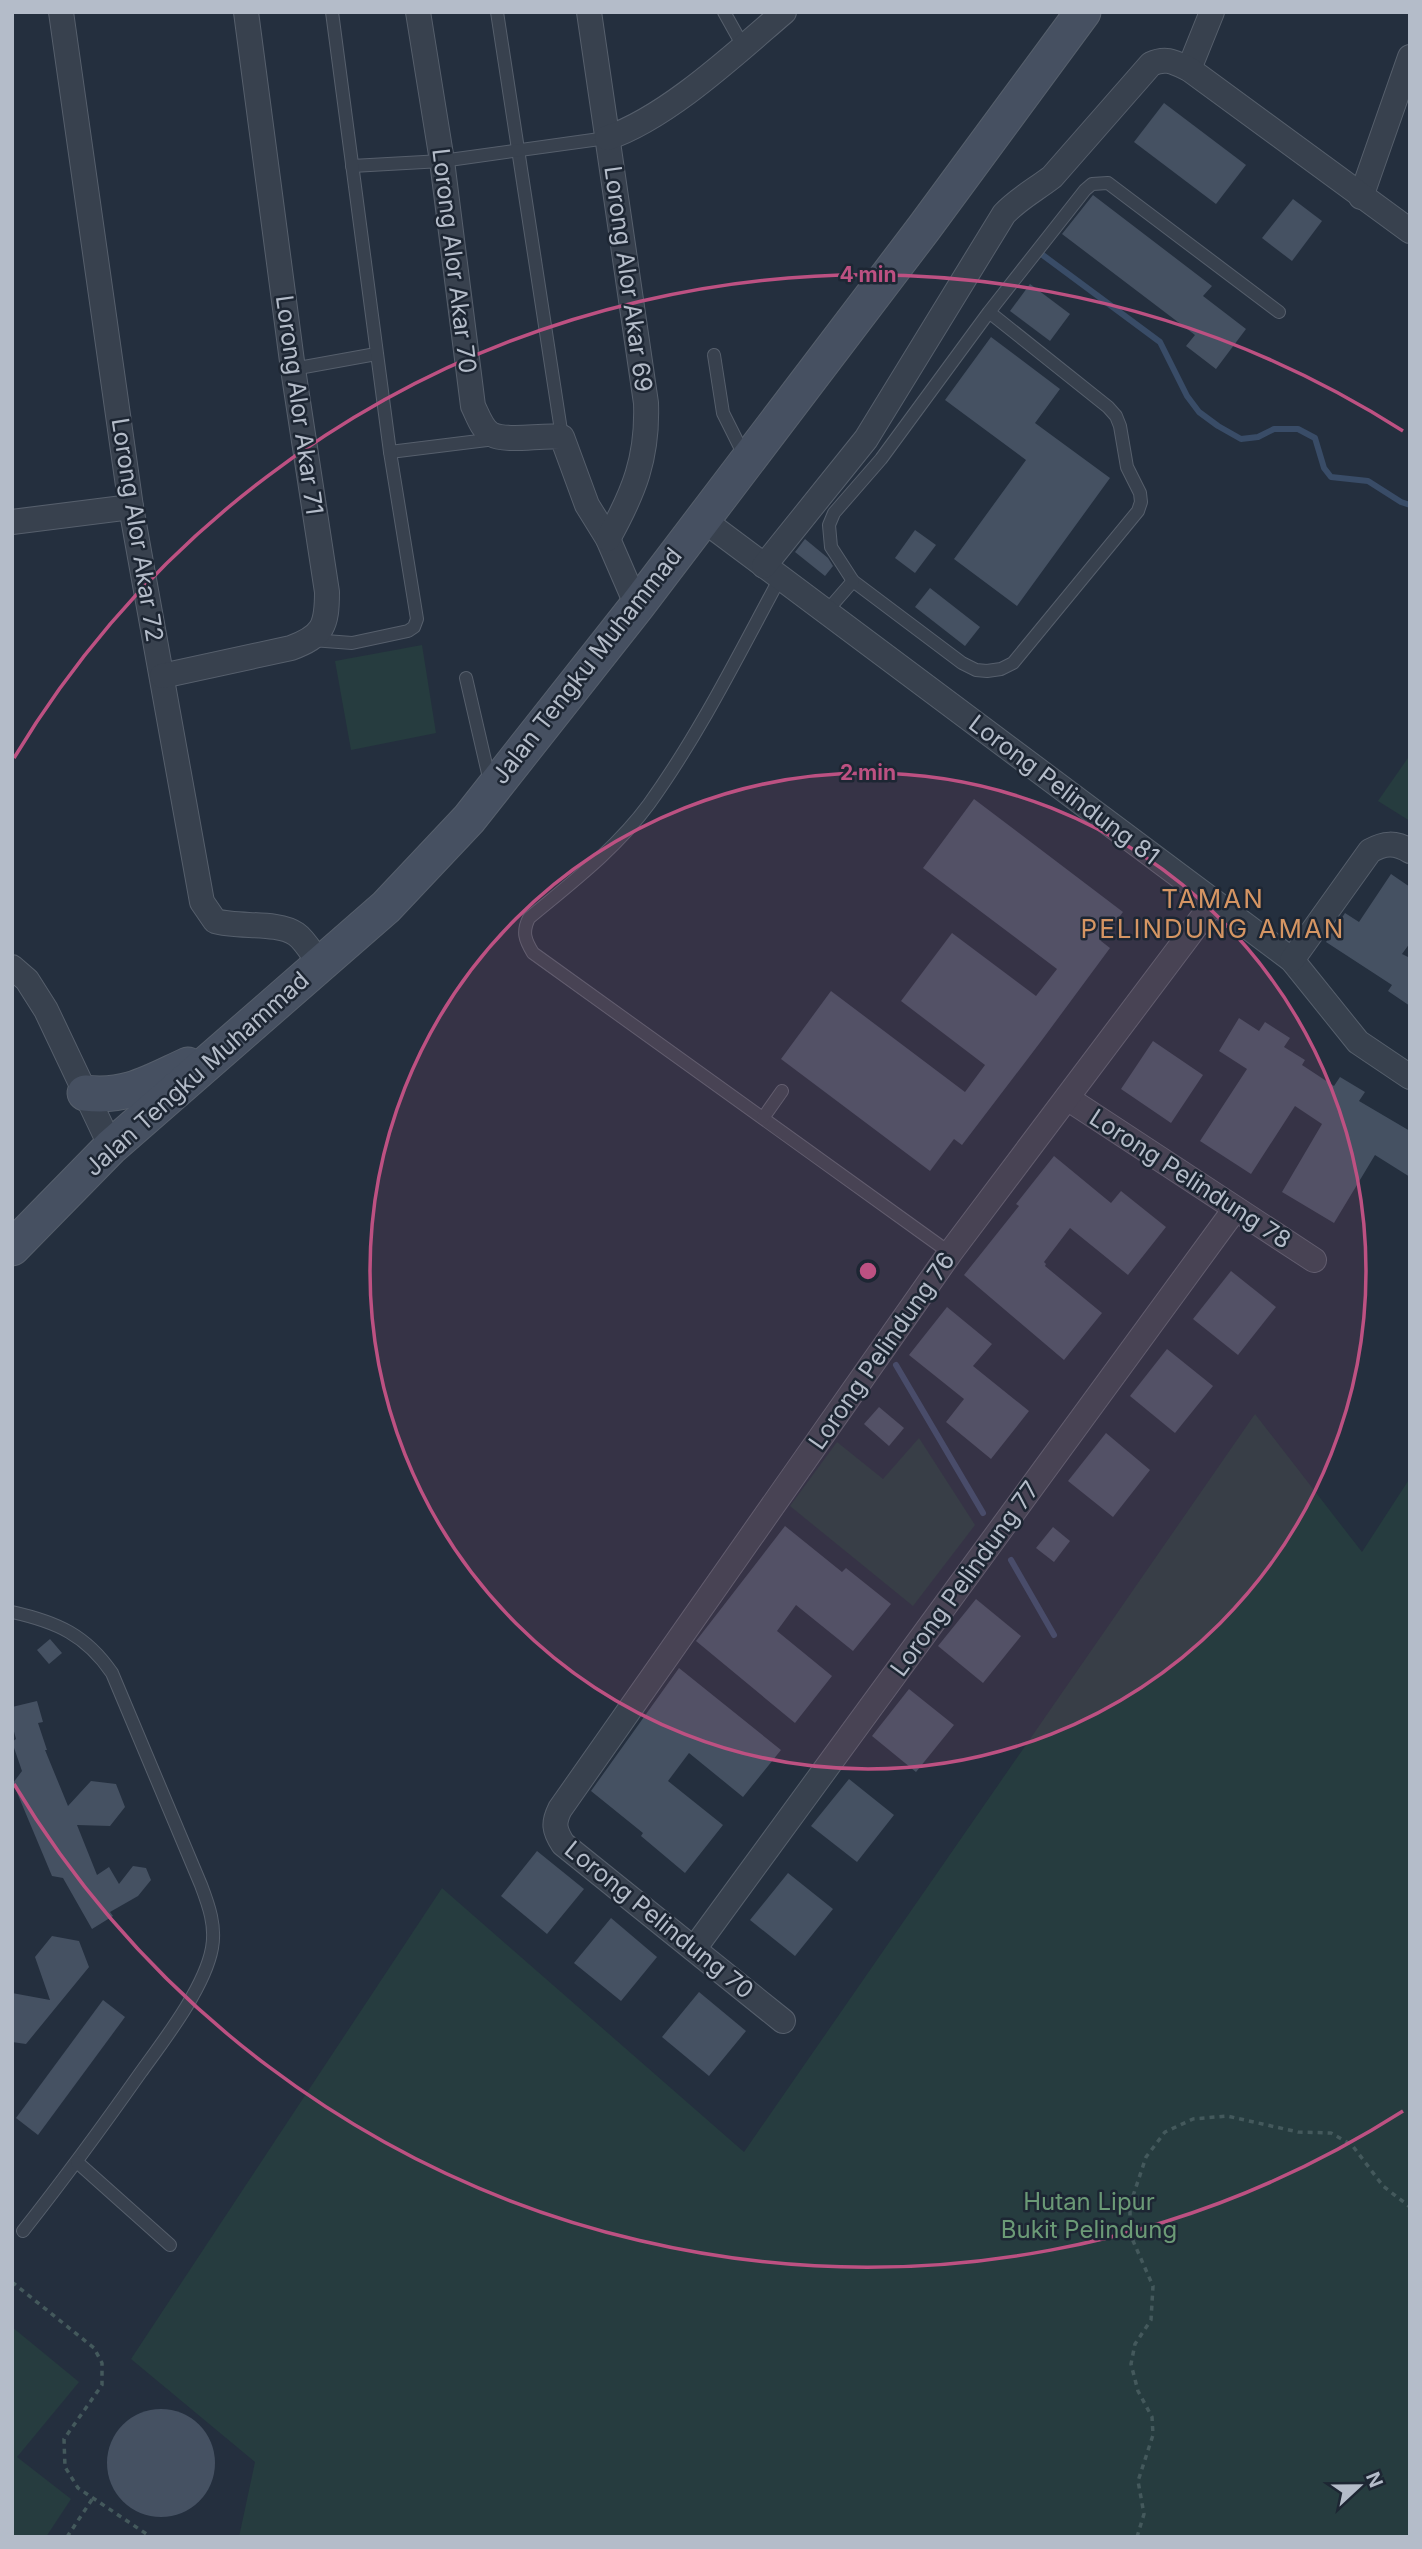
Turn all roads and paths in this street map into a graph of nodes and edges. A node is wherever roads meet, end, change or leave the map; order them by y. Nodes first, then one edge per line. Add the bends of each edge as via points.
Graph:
1 (61, 12) edge
2 (246, 12) edge
3 (332, 12) edge
4 (418, 12) edge
5 (497, 12) edge
6 (589, 12) edge
7 (724, 12) edge
8 (784, 12) edge
9 (1083, 12) edge
10 (1212, 12) edge
11 (743, 46) junction
12 (1410, 57) edge
13 (1189, 69) junction
14 (607, 138) junction
15 (520, 149) junction
16 (442, 161) junction
17 (352, 166) junction
18 (1361, 197) junction
19 (1410, 231) edge
20 (989, 312) junction
21 (1279, 312) dead end
22 (376, 354) junction
23 (714, 355) dead end
24 (293, 369) junction
25 (562, 437) junction
26 (502, 438) junction
27 (390, 452) junction
28 (747, 460) junction
29 (131, 507) junction
30 (702, 519) junction
31 (12, 522) edge
32 (608, 539) junction
33 (772, 572) junction
34 (853, 581) junction
35 (637, 606) junction
36 (826, 612) junction
37 (312, 640) junction
38 (162, 676) junction
39 (466, 678) dead end
40 (491, 789) junction
41 (1410, 851) edge
42 (1214, 901) junction
43 (1292, 960) junction
44 (320, 964) junction
45 (12, 967) edge
46 (220, 1050) junction
47 (1410, 1077) edge
48 (782, 1091) dead end
49 (85, 1093) junction
50 (1067, 1098) junction
51 (763, 1118) junction
52 (111, 1147) junction
53 (1235, 1209) junction
54 (12, 1248) edge
55 (950, 1253) junction
56 (1314, 1260) dead end
57 (12, 1612) edge
58 (560, 1809) joint
59 (694, 1949) junction
60 (783, 2021) dead end
61 (77, 2162) junction
62 (1410, 2207) edge
63 (23, 2231) dead end
64 (170, 2245) dead end
65 (12, 2282) edge
66 (93, 2498) junction
67 (67, 2537) edge
68 (151, 2537) edge
69 (1137, 2537) edge

1 - 29 street, Lorong Alor Akar 72
2 - 24 street, Lorong Alor Akar 71
3 - 17 lane
4 - 16 street, Lorong Alor Akar 70
5 - 15 lane
6 - 14 street, Lorong Alor Akar 69
7 - 11 lane
8 - 11 street
9 - 28 main road, Jalan Tengku Muhammad
10 - 13 street
11 - 14 street via 691,89 623,133
12 - 18 street
13 - 18 street
13 - 33 street via 1170,59 1151,64 1052,177 1004,214 866,439
14 - 15 lane
14 - 32 street, Lorong Alor Akar 69 via 647,433 629,501
15 - 16 lane
15 - 25 lane
16 - 17 lane
16 - 26 street, Lorong Alor Akar 70 via 473,407 489,433
17 - 22 lane
18 - 19 street
20 - 21 lane via 1085,190 1100,182 1108,183
20 - 34 lane via 881,459 834,513 829,525 831,547
20 - 34 lane via 1116,416 1127,467 1140,494 1138,511 1013,663 1002,669 976,670 962,663
22 - 24 lane
22 - 27 lane
23 - 28 lane via 723,413
24 - 37 street, Lorong Alor Akar 71 via 327,592 323,627
25 - 26 street
25 - 32 street via 587,505
26 - 27 lane
27 - 37 lane via 417,619 408,631 352,643
28 - 30 main road, Jalan Tengku Muhammad
29 - 31 street
29 - 38 street, Lorong Alor Akar 72
30 - 33 street, Lorong Pelindung 81
30 - 35 main road, Jalan Tengku Muhammad
32 - 35 street
33 - 36 street, Lorong Pelindung 81
33 - 51 lane via 710,709 648,805 609,850 529,918 524,928 533,953
34 - 36 lane
35 - 40 main road, Jalan Tengku Muhammad
36 - 42 street, Lorong Pelindung 81
37 - 38 street
38 - 44 street, Lorong Alor Akar 72 via 207,912 227,925 297,934
39 - 40 lane
40 - 44 main road, Jalan Tengku Muhammad via 427,866
41 - 43 street via 1384,843 1370,851
42 - 43 street, Lorong Pelindung 81
42 - 50 street, Lorong Pelindung 76
43 - 47 street, Lorong Pelindung 81 via 1358,1042
44 - 46 main road, Jalan Tengku Muhammad
45 - 49 street via 27,980 46,1010
46 - 49 main road via 122,1093
46 - 52 main road, Jalan Tengku Muhammad
48 - 51 lane
49 - 52 street
50 - 53 street, Lorong Pelindung 78
50 - 55 street, Lorong Pelindung 76
51 - 55 lane
52 - 54 main road, Jalan Tengku Muhammad
53 - 56 street, Lorong Pelindung 78
53 - 59 street, Lorong Pelindung 77
55 - 58 street, Lorong Pelindung 76
57 - 61 lane via 68,1630 100,1654 213,1922 206,1967 184,2008
58 - 59 street, Lorong Pelindung 70 via 554,1822 563,1844
59 - 60 street, Lorong Pelindung 70
61 - 63 lane
61 - 64 lane
62 - 69 path via 1383,2186 1352,2145 1331,2133 1298,2132 1227,2116 1193,2119 1165,2132 1146,2157 1130,2206 1130,2234 1153,2286 1151,2320 1135,2344 1131,2364 1152,2417 1153,2435 1138,2481 1144,2514
65 - 66 path via 94,2348 102,2364 102,2385 64,2439 65,2467 78,2488
66 - 67 path
66 - 68 path

